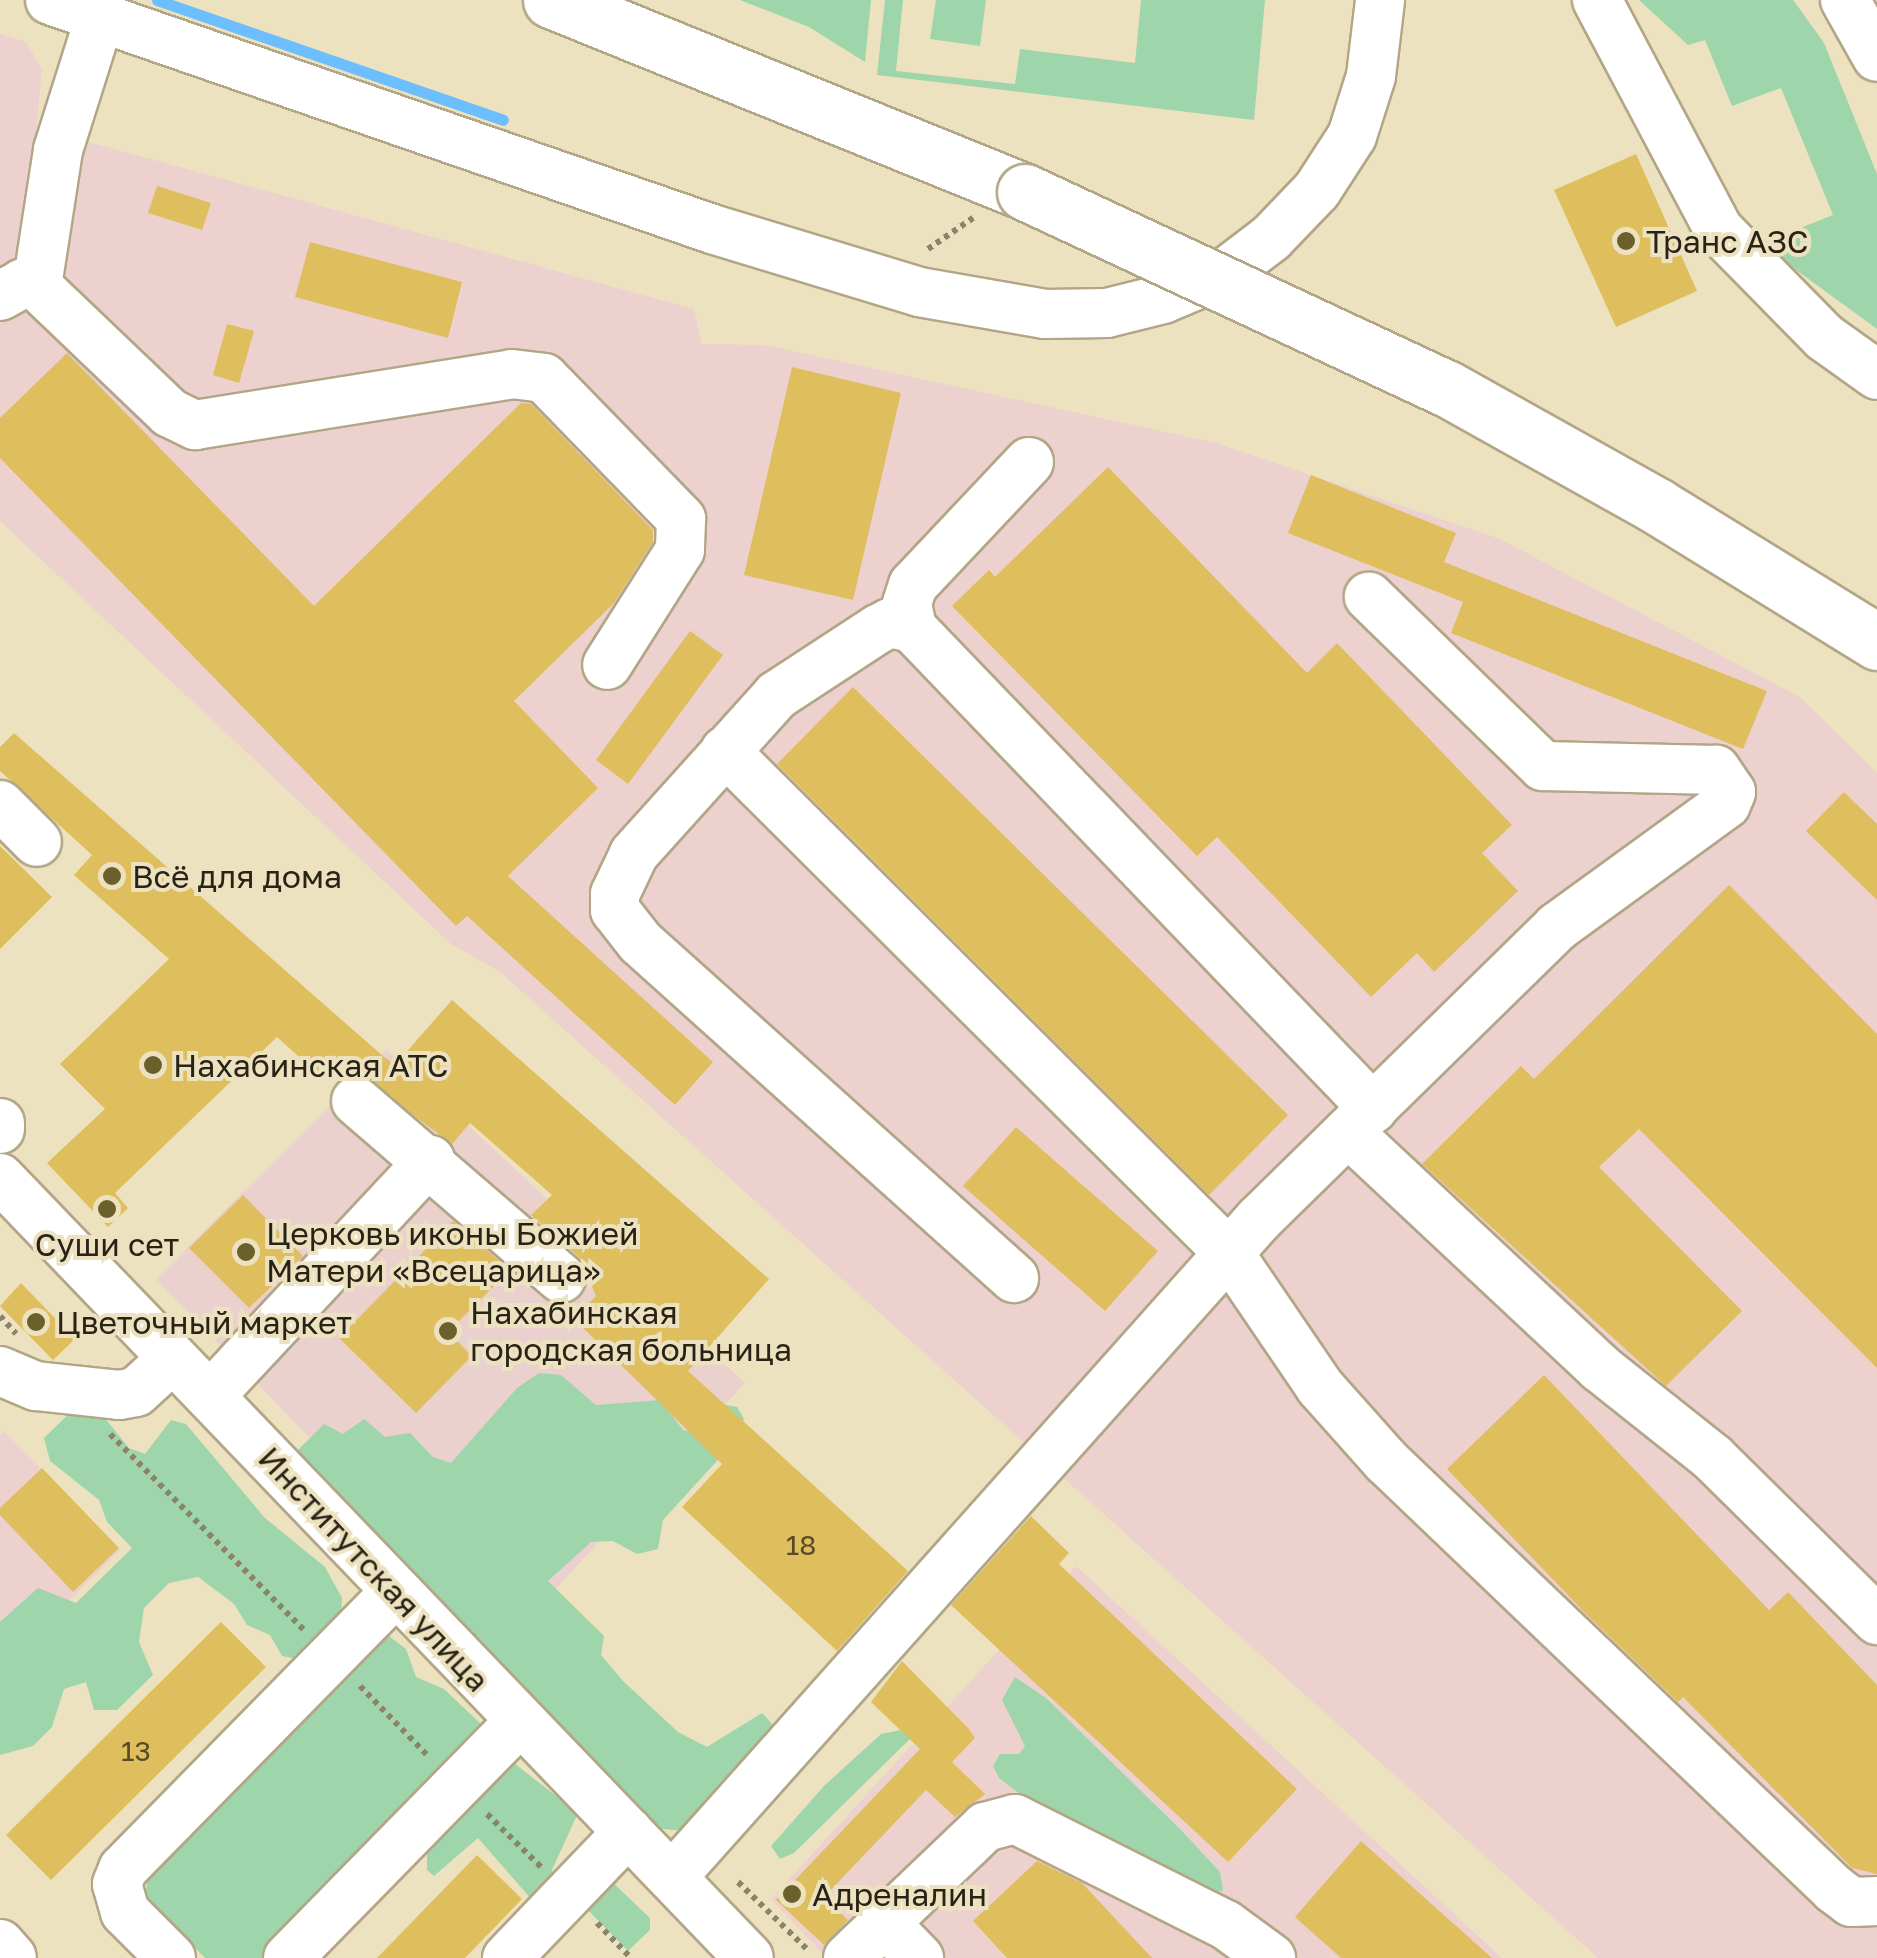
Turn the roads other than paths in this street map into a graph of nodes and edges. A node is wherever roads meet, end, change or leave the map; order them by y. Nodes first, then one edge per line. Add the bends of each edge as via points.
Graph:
1 (50, 0) edge
2 (1380, 0) edge
3 (1597, 0) edge
4 (1845, 0) edge
5 (569, 5) edge
6 (100, 17) junction
7 (1877, 58) edge
8 (19, 291) edge
9 (1877, 375) edge
10 (1029, 462) dead end
11 (1369, 598) dead end
12 (912, 628) junction
13 (1877, 642) edge
14 (607, 666) dead end
15 (725, 751) junction
16 (0, 805) edge
17 (37, 842) dead end
18 (356, 1101) dead end
19 (1360, 1120) junction
20 (430, 1160) junction
21 (1, 1171) edge
22 (1230, 1252) junction
23 (562, 1278) dead end
24 (1014, 1278) dead end
25 (172, 1358) junction
26 (0, 1371) edge
27 (210, 1396) junction
28 (395, 1592) junction
29 (1877, 1620) edge
30 (518, 1722) junction
31 (628, 1832) junction
32 (672, 1877) junction
33 (1877, 1901) edge
34 (885, 1923) junction
35 (0, 1944) edge
36 (12, 1958) edge
37 (171, 1958) edge
38 (288, 1958) edge
39 (507, 1958) edge
40 (749, 1958) edge
41 (848, 1958) edge
42 (920, 1958) edge
43 (1271, 1958) edge

1 - 6 street
2 - 6 street via 1372,76 1352,136 1316,190 1271,238 1225,273 1163,299 1107,313 1045,314 918,292 712,229
3 - 9 street via 1718,229 1824,337
4 - 7 street
5 - 13 main road, bridge via 1004,201 1446,388
6 - 8 street
8 - 14 street via 170,413 195,425 512,374 544,378 680,519 680,550
10 - 12 street via 913,585 907,604
11 - 19 street via 1544,766 1716,770 1731,792 1726,804 1557,927
12 - 15 street via 878,628 796,682
12 - 19 street
15 - 22 street
15 - 24 street via 634,854 615,894 615,910 640,942
16 - 17 street
18 - 20 street
19 - 22 street
19 - 29 street via 1600,1368 1714,1458
20 - 23 street
20 - 27 street
21 - 25 street, Институтская улица
22 - 32 street
22 - 33 street via 1320,1387 1386,1461 1834,1889 1850,1902
25 - 26 street via 136,1392 119,1396 36,1386
25 - 27 street, Институтская улица
27 - 28 street, Институтская улица
28 - 30 street, Институтская улица
28 - 37 street via 123,1869 117,1884 125,1912
30 - 31 street, Институтская улица
30 - 38 street
31 - 32 street, Институтская улица
31 - 39 street
32 - 40 street, Институтская улица
34 - 41 street
34 - 42 street
34 - 43 street via 986,1828 1015,1819 1226,1926
35 - 36 street

